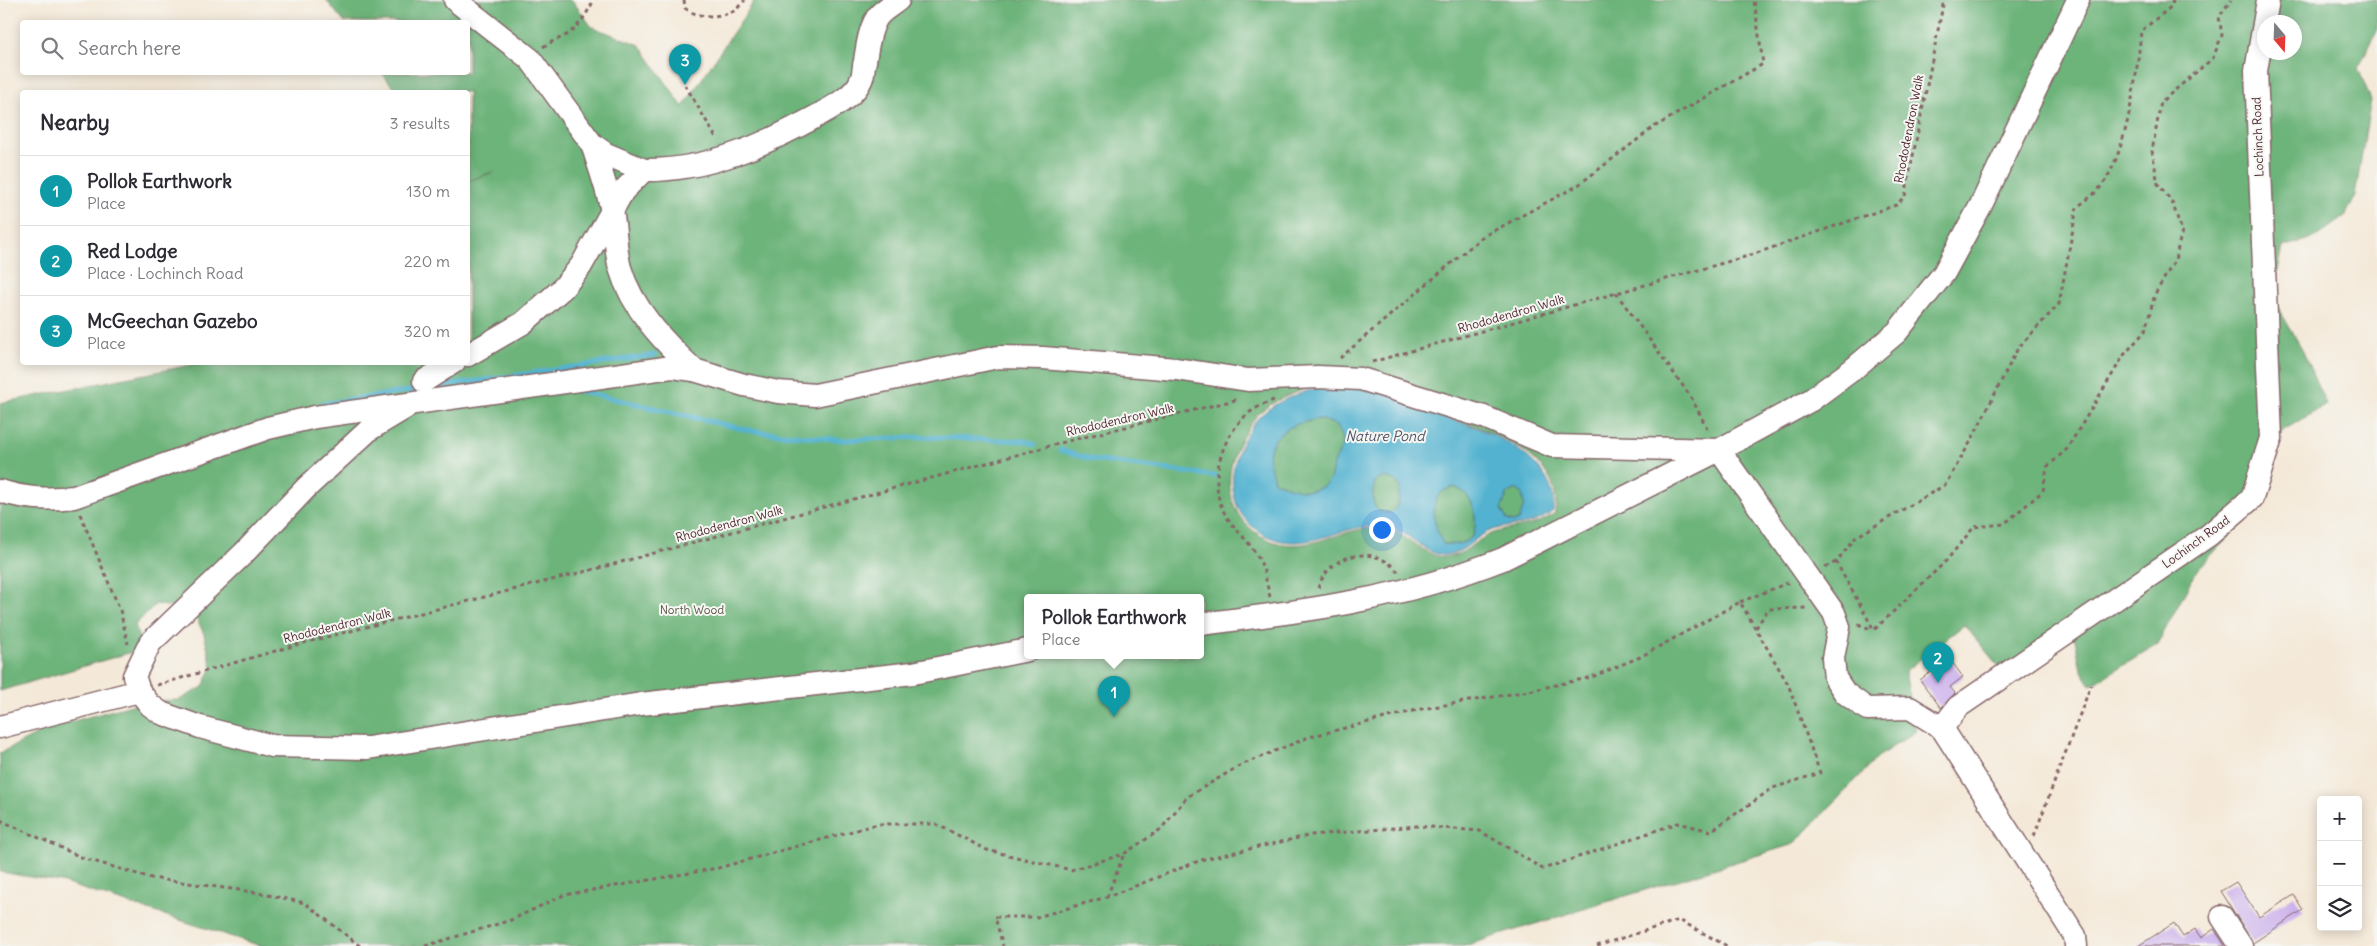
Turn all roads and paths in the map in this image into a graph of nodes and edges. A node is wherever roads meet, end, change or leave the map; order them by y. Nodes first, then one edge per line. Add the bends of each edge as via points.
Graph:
1 (455, 0) edge
2 (594, 0) edge
3 (684, 0) edge
4 (746, 0) edge
5 (898, 0) edge
6 (1754, 0) edge
7 (1944, 0) edge
8 (2078, 0) edge
9 (2173, 0) edge
10 (2231, 0) edge
11 (2268, 0) edge
12 (530, 59) junction
13 (685, 85) dead end
14 (592, 144) junction
15 (726, 158) junction
16 (644, 170) junction
17 (612, 212) junction
18 (1616, 293) junction
19 (470, 354) edge
20 (1364, 364) dead end
21 (451, 365) edge
22 (694, 370) junction
23 (1318, 377) junction
24 (422, 391) junction
25 (1283, 395) dead end
26 (1247, 397) dead end
27 (1719, 450) junction
28 (0, 491) edge
29 (74, 497) junction
30 (1407, 592) junction
31 (1320, 608) junction
32 (1274, 615) junction
33 (1204, 624) edge
34 (129, 647) dead end
35 (1024, 651) edge
36 (2091, 685) dead end
37 (139, 692) junction
38 (0, 727) edge
39 (1942, 728) junction
40 (0, 820) edge
41 (1124, 854) junction
42 (2025, 860) junction
43 (1107, 897) junction
44 (2222, 917) dead end
45 (360, 946) edge
46 (425, 946) edge
47 (1002, 946) edge
48 (1597, 946) edge
49 (1727, 946) edge
50 (2076, 946) edge
51 (2242, 946) edge

1 - 12 street
2 - 12 path via 585,18 567,35 552,40 534,52
3 - 4 path via 685,8 691,13 716,16 734,11
5 - 15 street via 878,16 861,81 851,93 830,109 780,137
6 - 23 path via 1763,64 1654,127 1577,186 1482,237
7 - 18 path, Rhododendron Walk via 1905,196 1896,205 1748,256
8 - 27 street via 1982,205 1944,273 1897,332 1811,400
9 - 10 path via 2172,6 2140,31 2138,64 2120,152 2099,189 2077,207 2059,304 2018,348 1945,485 1856,537 1836,562 1874,630 1946,561 1974,527 2004,524 2043,491 2048,467 2067,449 2124,355 2146,331 2155,294 2175,260 2182,232 2172,202 2158,184 2152,151 2161,102 2213,58 2222,34 2219,17
11 - 39 street, Lochinch Road via 2256,71 2271,438 2252,498 2209,535 1958,707
12 - 14 street
13 - 15 path
14 - 16 street via 606,154
14 - 17 street
15 - 16 street via 662,170
16 - 17 street via 623,191
17 - 19 street via 581,266 563,288 522,323
17 - 22 street via 620,268 631,293 668,345
18 - 20 path, Rhododendron Walk
18 - 27 path via 1692,397
21 - 24 street
22 - 23 street via 778,392 815,394 998,357 1167,368 1248,380
22 - 24 street via 672,367
23 - 27 street via 1361,379 1395,388 1484,418 1552,446
24 - 29 street via 268,428
24 - 37 street via 370,429 306,488 244,554 150,643 134,676
25 - 32 path via 1248,413 1235,430 1222,452 1217,490 1224,513 1258,555
26 - 37 path, Rhododendron Walk via 1068,441 599,568 303,643
27 - 30 street via 1503,559
27 - 39 street via 1834,613 1839,627 1833,658 1835,678 1844,693 1867,709 1910,708
28 - 29 street via 48,500
29 - 34 path via 120,610
30 - 31 street
30 - 31 path via 1402,576 1394,567 1376,556 1358,554 1341,559 1328,569 1316,595
31 - 32 street
32 - 33 street
35 - 37 street via 913,673 641,704 368,748 306,748 247,741 161,713
36 - 42 path
37 - 38 street
39 - 42 street
40 - 45 path via 82,858 151,878 254,892 305,903
41 - 43 path
41 - 43 path via 1161,829 1187,798 1241,766 1310,737 1421,709 1592,677 1640,657 1740,602 1788,684 1820,773 1773,788 1711,831 1678,823 1543,869 1480,831 1417,826 1312,835 1204,859
41 - 46 path via 1071,870 987,850 936,824 878,824 718,868 564,896 511,920
42 - 50 street via 2075,936
43 - 47 path via 1037,917 995,916
44 - 51 street
48 - 49 path via 1679,920

